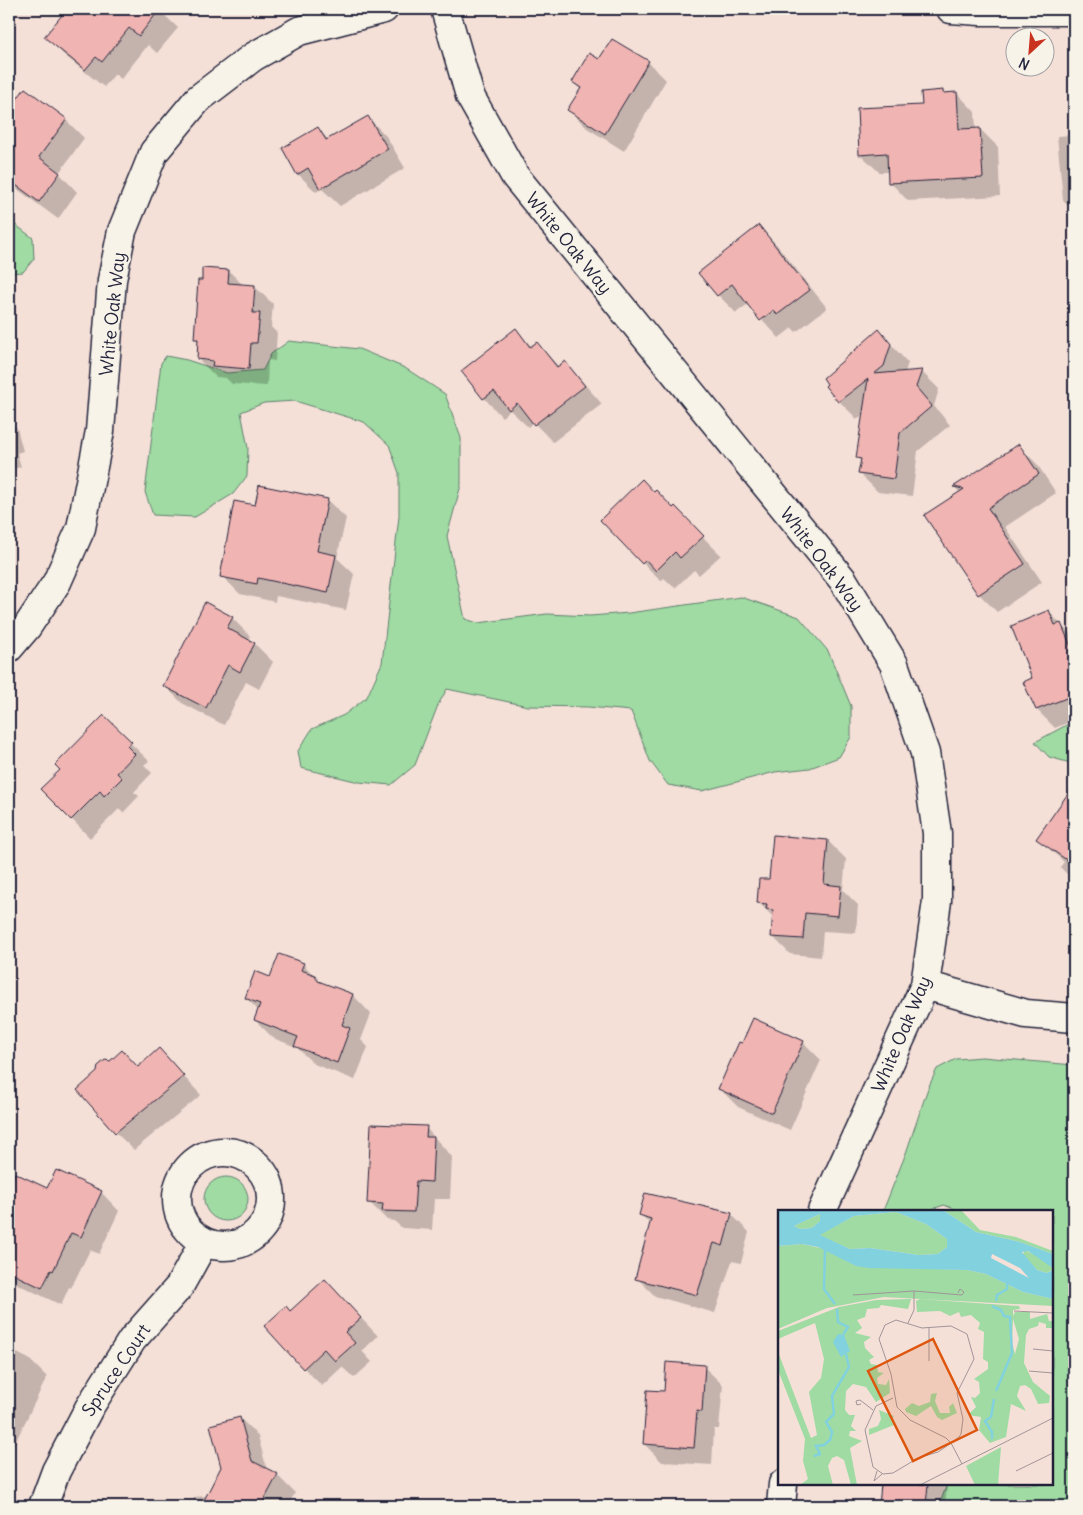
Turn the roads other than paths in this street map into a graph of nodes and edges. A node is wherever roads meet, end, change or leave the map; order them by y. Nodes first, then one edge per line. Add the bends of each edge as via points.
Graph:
1 (384, 9) edge
2 (445, 9) edge
3 (951, 9) edge
4 (1074, 11) edge
5 (9, 648) edge
6 (925, 985) junction
7 (1074, 1018) edge
8 (822, 1210) edge
9 (204, 1242) dead end
10 (783, 1485) edge
11 (43, 1506) edge
12 (781, 1506) edge

1 - 5 street, White Oak Way via 299,30 252,57 198,99 154,152 122,231 112,280 100,431 81,528 57,582
2 - 6 street, White Oak Way via 470,96 515,176 843,580 894,664 925,753 938,833 937,901
3 - 4 street
6 - 7 street via 1026,1014
6 - 8 street, White Oak Way
9 - 11 street, Spruce Court via 179,1287 132,1340 89,1408 62,1458
10 - 12 street

